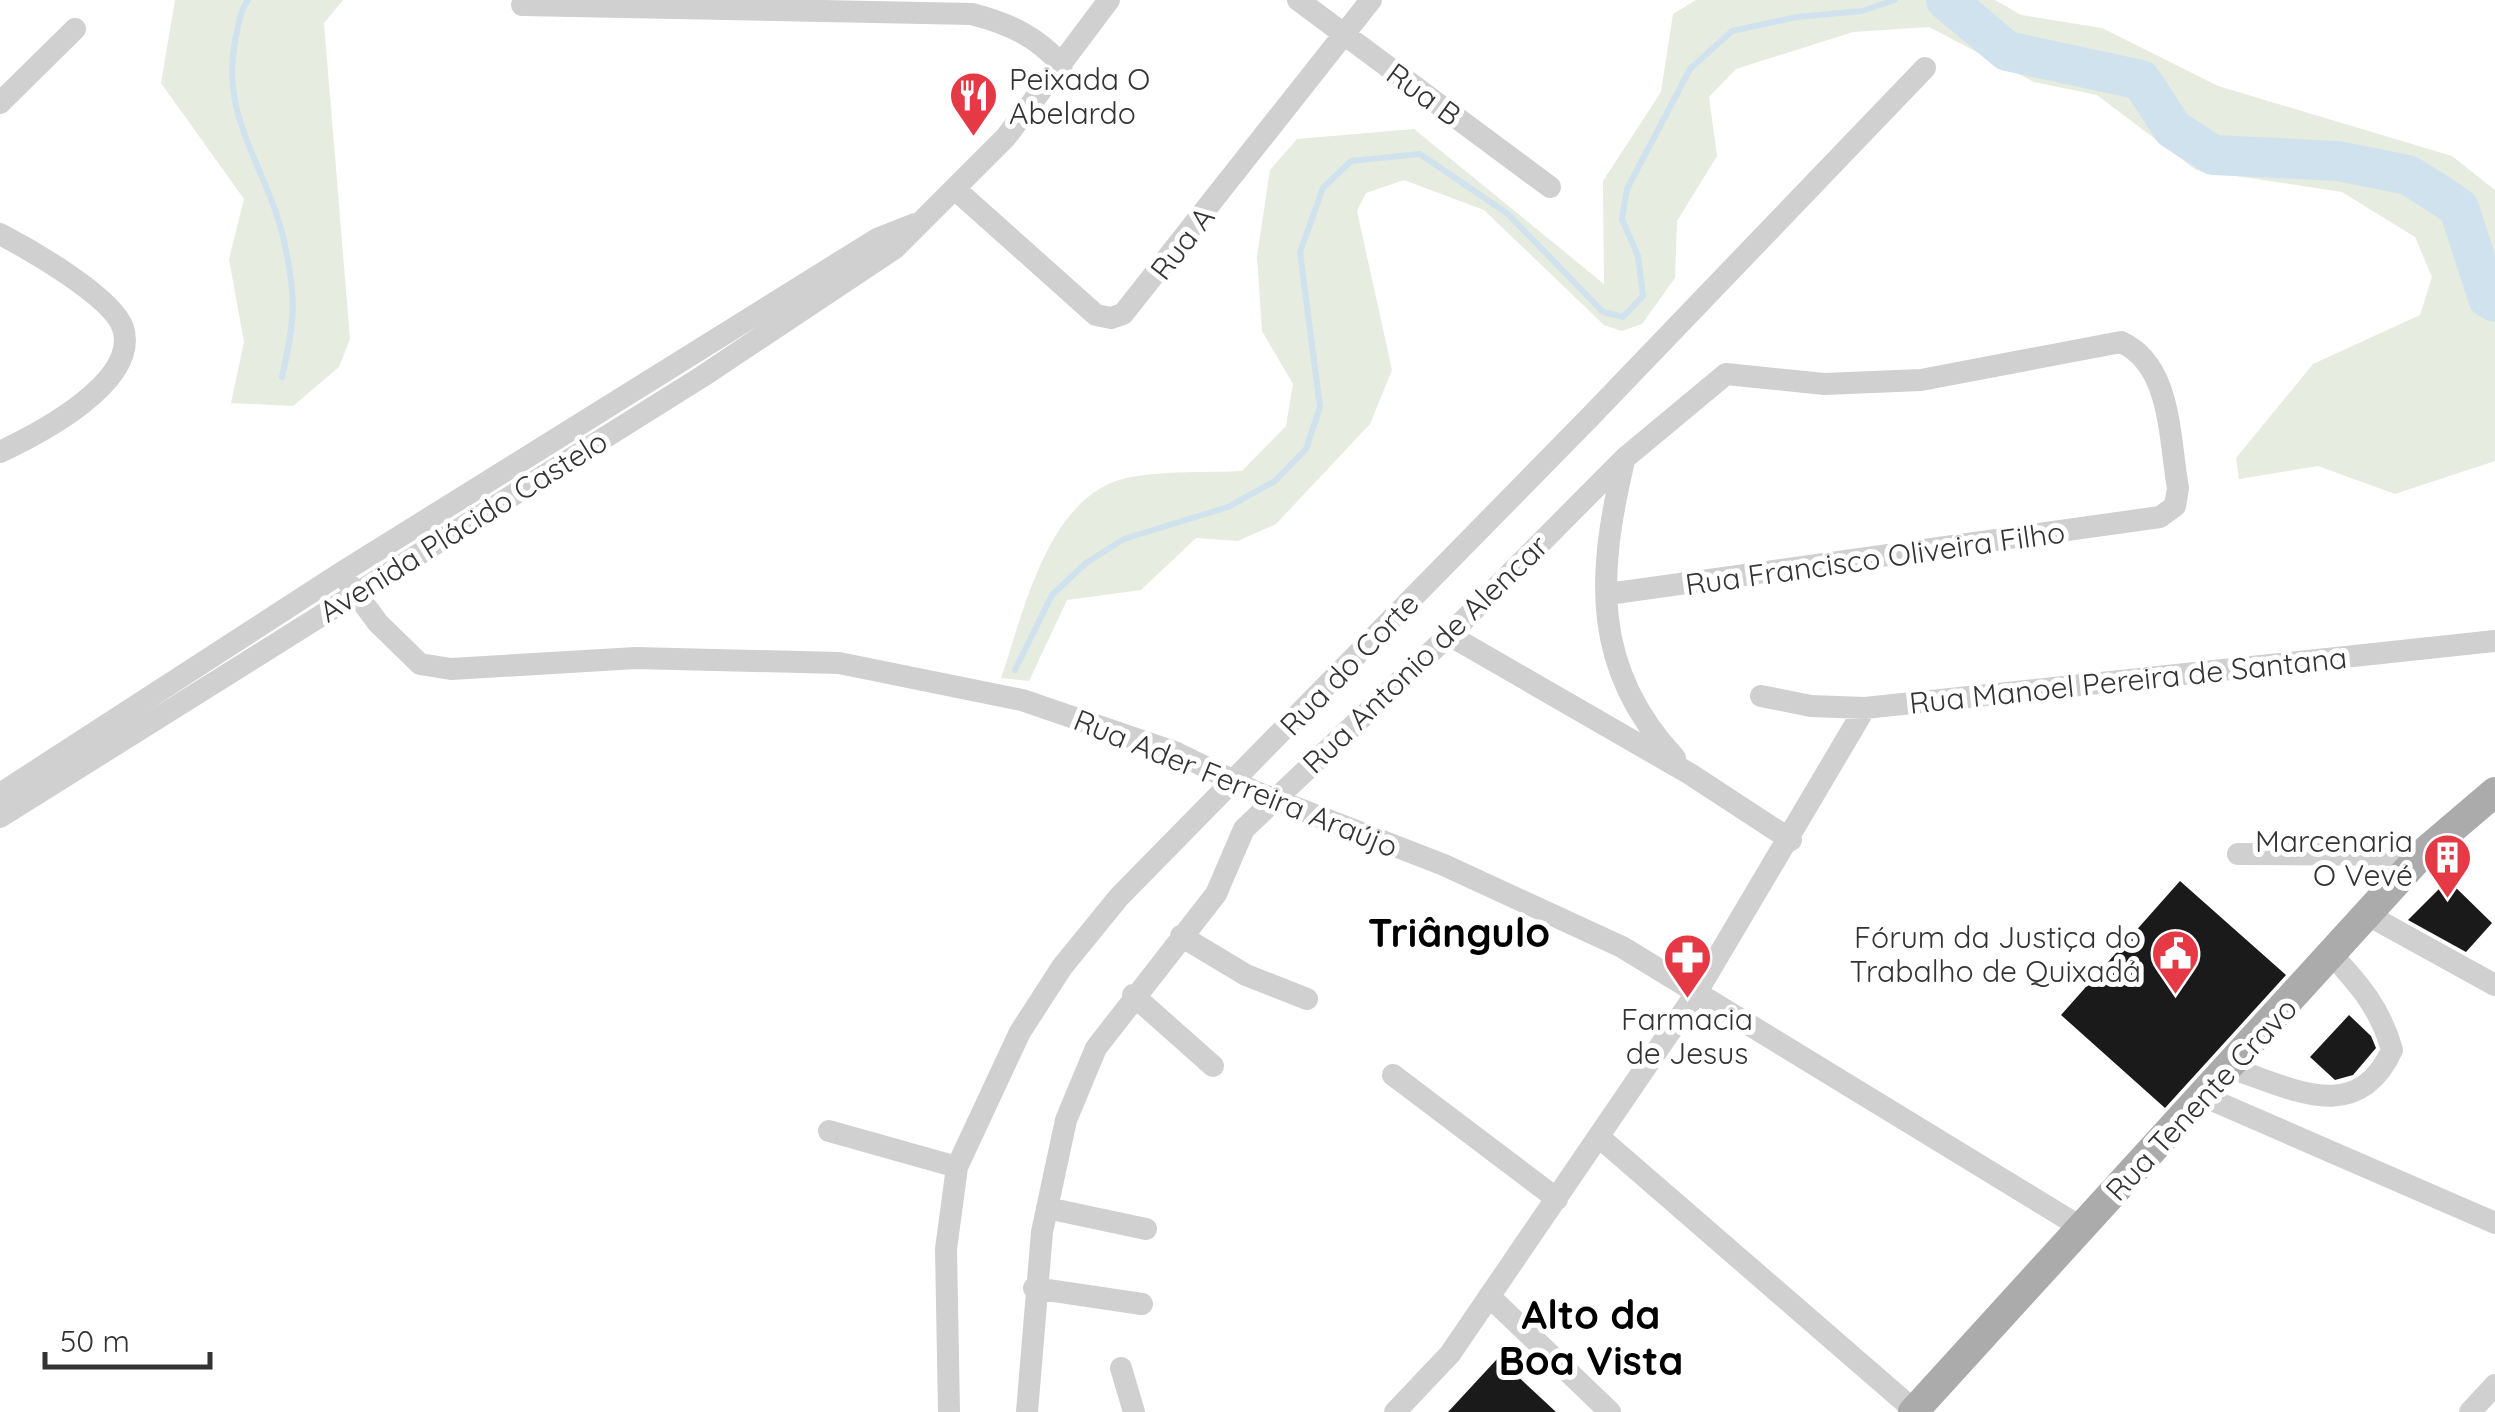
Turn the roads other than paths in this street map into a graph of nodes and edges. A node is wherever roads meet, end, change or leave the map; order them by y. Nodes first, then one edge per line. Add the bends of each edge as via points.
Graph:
1 (1108, 0) edge
2 (1298, 0) edge
3 (1371, 0) edge
4 (522, 6) dead end
5 (75, 29) dead end
6 (1344, 36) junction
7 (1062, 65) junction
8 (1925, 68) dead end
9 (0, 103) edge
10 (1550, 188) dead end
11 (956, 190) junction
12 (0, 234) edge
13 (629, 409) junction
14 (0, 452) edge
15 (1625, 458) junction
16 (496, 475) junction
17 (510, 497) junction
18 (2141, 522) joint
19 (341, 573) junction
20 (356, 592) junction
21 (1608, 594) junction
22 (1449, 635) junction
23 (2495, 642) edge
24 (1761, 696) dead end
25 (1866, 708) junction
26 (103, 740) junction
27 (1690, 774) junction
28 (1235, 781) junction
29 (2495, 792) edge
30 (0, 794) edge
31 (1275, 799) junction
32 (0, 817) edge
33 (1790, 840) junction
34 (2238, 854) dead end
35 (2422, 855) junction
36 (2368, 915) junction
37 (1182, 936) junction
38 (2332, 955) junction
39 (2495, 986) edge
40 (1697, 992) junction
41 (1133, 996) junction
42 (1307, 1000) dead end
43 (1213, 1066) dead end
44 (2231, 1068) junction
45 (1392, 1076) dead end
46 (2205, 1097) junction
47 (829, 1132) dead end
48 (1599, 1138) junction
49 (957, 1167) junction
50 (1556, 1199) junction
51 (1047, 1208) junction
52 (2495, 1223) edge
53 (2082, 1228) junction
54 (1146, 1229) dead end
55 (1034, 1288) junction
56 (1489, 1296) junction
57 (1142, 1304) dead end
58 (1121, 1368) dead end
59 (2495, 1385) edge
60 (1914, 1411) edge
61 (950, 1412) edge
62 (1027, 1412) edge
63 (1134, 1412) edge
64 (1394, 1412) edge
65 (1610, 1412) edge
66 (2470, 1412) edge

1 - 7 street, Avenida Plácido Castelo
2 - 6 street, Rua B
3 - 6 street, Rua A
4 - 7 street via 972,14 1040,40
5 - 9 street
6 - 10 street, Rua B
6 - 11 street, Rua A via 1138,298 1112,318 1080,303
7 - 11 street, Avenida Plácido Castelo
8 - 28 street, Rua do Corte
11 - 13 street, Avenida Plácido Castelo via 915,224 876,240
12 - 14 street via 115,314 126,344 104,383 71,413
13 - 16 street, Avenida Plácido Castelo
13 - 17 street, Avenida Plácido Castelo
15 - 18 street, Rua Antonio de Alencar via 1726,374 1824,384 1921,380 2121,342 2140,351 2156,372 2178,488 2175,506
15 - 21 street via 1607,540
15 - 22 street, Rua Antonio de Alencar
16 - 17 street
16 - 19 street, Avenida Plácido Castelo
17 - 20 street, Avenida Plácido Castelo
18 - 21 street, Rua Francisco Oliveira Filho
19 - 20 street, Rua Ader Ferreira Araújo
19 - 26 street, Avenida Plácido Castelo
20 - 26 street, Avenida Plácido Castelo
20 - 28 street, Rua Ader Ferreira Araújo via 420,664 452,669 636,658 839,663 1022,700 1178,753
21 - 27 street via 1622,684 1656,738
22 - 27 street
22 - 31 street, Rua Antonio de Alencar
23 - 25 street, Rua Manoel Pereira de Santana
24 - 25 street, Rua Manoel Pereira de Santana
25 - 33 street
26 - 30 street, Avenida Plácido Castelo
26 - 32 street, Avenida Plácido Castelo
27 - 33 street
28 - 31 street, Rua Ader Ferreira Araújo
28 - 49 street, Rua do Corte via 1119,897 1062,967 1020,1032
29 - 35 main road, Rua Tenente Cravo
31 - 37 street, Rua Antonio de Alencar via 1244,829 1216,894
31 - 40 street, Rua Ader Ferreira Araújo via 1528,902
33 - 40 street
34 - 35 street
35 - 36 main road, Rua Tenente Cravo
36 - 38 main road, Rua Tenente Cravo
36 - 39 street
37 - 41 street, Rua Antonio de Alencar
37 - 42 street via 1246,975
38 - 44 main road, Rua Tenente Cravo
38 - 44 street via 2365,990 2386,1028 2392,1050 2376,1079 2357,1094 2331,1096
40 - 48 street
40 - 53 street, Rua Ader Ferreira Araújo
41 - 43 street
41 - 51 street, Rua Antonio de Alencar via 1078,1081
44 - 46 main road, Rua Tenente Cravo
45 - 50 street
46 - 52 street
46 - 53 main road, Rua Tenente Cravo
47 - 49 street
48 - 50 street
48 - 60 street
49 - 61 street, Rua do Corte via 946,1249
50 - 56 street
51 - 54 street
51 - 55 street, Rua Antonio de Alencar
53 - 60 main road, Rua Tenente Cravo
55 - 57 street
55 - 62 street, Rua Antonio de Alencar
56 - 64 street via 1450,1354
56 - 65 street
58 - 63 street
59 - 66 street

